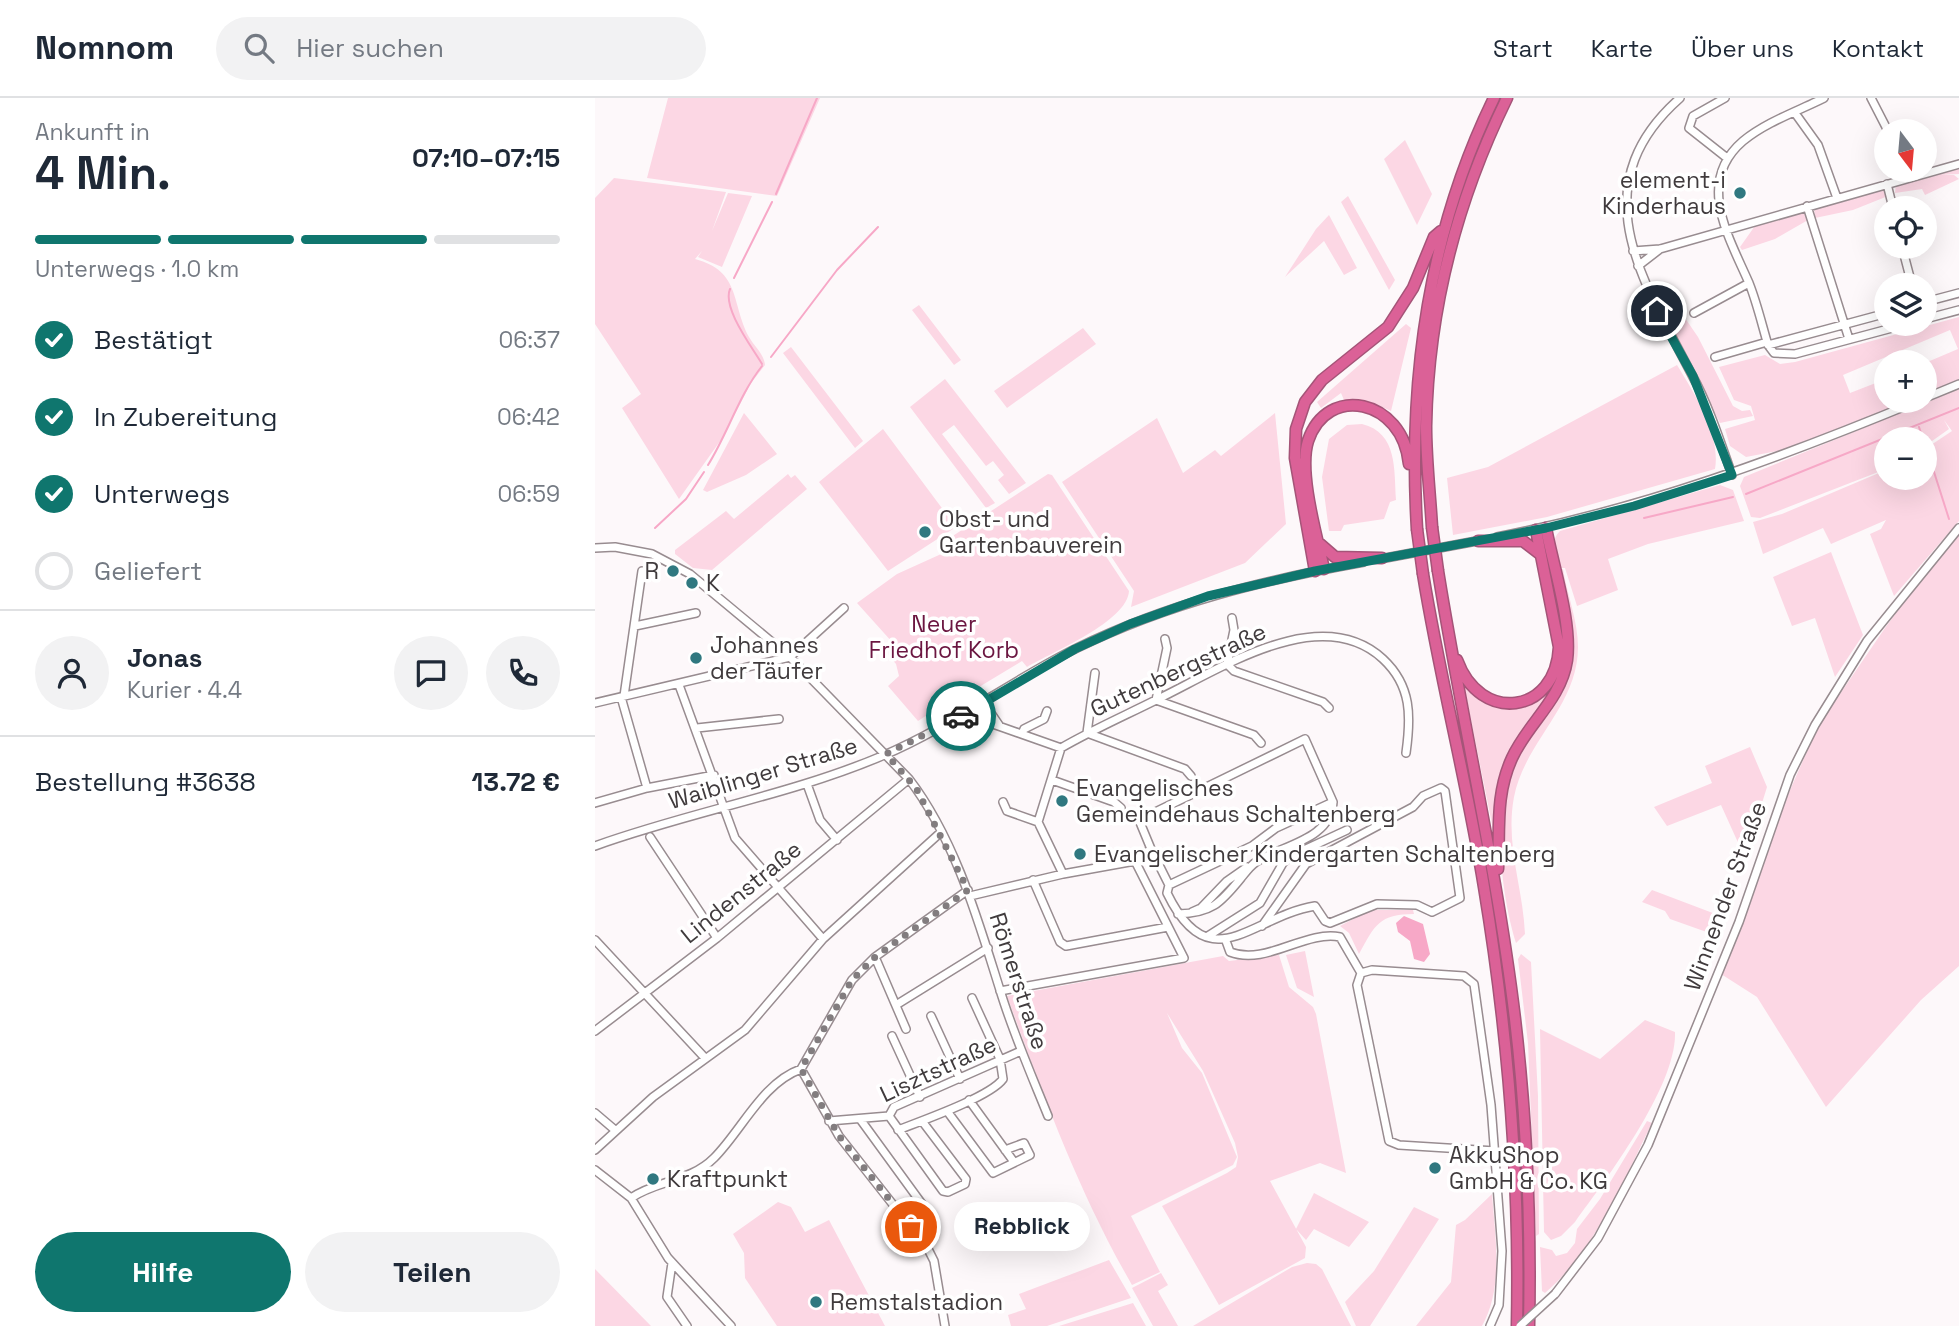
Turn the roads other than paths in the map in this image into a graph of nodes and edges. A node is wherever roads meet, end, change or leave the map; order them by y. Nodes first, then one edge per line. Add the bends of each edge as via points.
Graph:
1 (1494, 98) edge
2 (1507, 98) edge
3 (1680, 98) edge
4 (1725, 98) edge
5 (1824, 98) edge
6 (1871, 98) edge
7 (1795, 113) junction
8 (1882, 119) edge
9 (1727, 158) junction
10 (1959, 164) edge
11 (1937, 170) edge
12 (1894, 182) edge
13 (1887, 184) junction
14 (1890, 196) edge
15 (1837, 198) junction
16 (1807, 206) junction
17 (1443, 229) junction
18 (1724, 230) junction
19 (1660, 248) junction
20 (1633, 251) junction
21 (1638, 266) junction
22 (1749, 283) junction
23 (1959, 293) edge
24 (1937, 299) edge
25 (1959, 310) edge
26 (1694, 313) dead end
27 (1937, 316) edge
28 (1874, 317) edge
29 (1845, 325) junction
30 (1874, 333) edge
31 (1849, 339) junction
32 (1768, 344) junction
33 (1715, 357) dead end
34 (1959, 384) edge
35 (1937, 393) edge
36 (1888, 413) edge
37 (1732, 475) junction
38 (1414, 482) junction
39 (1959, 528) edge
40 (1541, 529) junction
41 (1318, 540) junction
42 (1478, 541) junction
43 (595, 548) edge
44 (1542, 557) junction
45 (1382, 558) junction
46 (1319, 570) junction
47 (642, 571) dead end
48 (844, 608) dead end
49 (696, 613) dead end
50 (1232, 618) dead end
51 (635, 625) junction
52 (1165, 639) dead end
53 (1449, 640) junction
54 (790, 657) junction
55 (1227, 664) junction
56 (1095, 673) dead end
57 (679, 685) junction
58 (623, 697) junction
59 (1157, 700) junction
60 (595, 703) edge
61 (984, 703) junction
62 (976, 708) junction
63 (1329, 708) dead end
64 (1047, 711) dead end
65 (779, 719) dead end
66 (1002, 727) junction
67 (697, 728) junction
68 (1087, 733) junction
69 (1021, 734) junction
70 (1261, 743) dead end
71 (1061, 748) junction
72 (1406, 753) dead end
73 (886, 754) junction
74 (714, 775) junction
75 (1191, 776) dead end
76 (909, 779) junction
77 (1052, 780) junction
78 (807, 784) junction
79 (647, 788) junction
80 (1003, 802) dead end
81 (1333, 802) junction
82 (595, 803) edge
83 (724, 807) junction
84 (1121, 808) dead end
85 (1038, 822) junction
86 (1347, 831) dead end
87 (940, 832) junction
88 (650, 837) dead end
89 (837, 840) junction
90 (595, 846) edge
91 (1151, 849) junction
92 (1135, 861) junction
93 (1063, 874) junction
94 (1494, 879) junction
95 (1033, 880) junction
96 (1168, 885) junction
97 (779, 886) junction
98 (969, 893) junction
99 (1182, 914) junction
100 (1168, 926) junction
101 (1262, 926) junction
102 (1208, 936) junction
103 (717, 938) junction
104 (823, 939) junction
105 (595, 940) edge
106 (1226, 940) junction
107 (988, 948) junction
108 (875, 957) junction
109 (1361, 973) junction
110 (1000, 991) junction
111 (645, 992) junction
112 (972, 998) dead end
113 (895, 1005) junction
114 (932, 1016) dead end
115 (906, 1028) dead end
116 (595, 1031) edge
117 (891, 1036) dead end
118 (1021, 1051) junction
119 (705, 1058) junction
120 (1000, 1059) junction
121 (801, 1069) junction
122 (960, 1079) junction
123 (920, 1097) junction
124 (969, 1100) junction
125 (947, 1111) junction
126 (595, 1113) edge
127 (889, 1116) junction
128 (1048, 1116) dead end
129 (860, 1119) junction
130 (829, 1121) junction
131 (922, 1121) junction
132 (615, 1130) junction
133 (898, 1130) junction
134 (595, 1150) edge
135 (1005, 1150) junction
136 (1495, 1151) junction
137 (1014, 1162) junction
138 (596, 1174) edge
139 (631, 1198) junction
140 (911, 1227) junction
141 (672, 1263) junction
142 (687, 1326) edge
143 (731, 1326) edge
144 (945, 1326) edge
145 (1490, 1326) edge
146 (1519, 1326) edge
147 (1529, 1326) edge

1 - 17 highway
2 - 53 highway, bridge via 1454,232 1433,335 1426,425 1432,527
3 - 20 street via 1653,127 1634,168 1628,202
4 - 9 street via 1693,116 1689,128
5 - 7 street
6 - 8 street
7 - 9 street via 1756,132
7 - 15 street via 1818,145
9 - 18 street via 1718,195
10 - 11 street
12 - 13 street
13 - 14 street
13 - 15 street
15 - 16 street
16 - 18 street
16 - 29 street
17 - 38 highway via 1421,335
17 - 46 highway via 1434,237 1413,288 1388,327 1322,380 1301,412 1294,458
18 - 19 street
18 - 22 street
19 - 20 street
19 - 21 street
20 - 21 street
21 - 37 street via 1693,376
22 - 26 street
22 - 32 street
23 - 24 street
25 - 27 street
28 - 29 street
29 - 31 street
29 - 32 street
30 - 31 street
31 - 32 street via 1788,355 1774,353
32 - 33 street
34 - 35 street
36 - 37 street, Waiblinger Straße
37 - 40 street, Waiblinger Straße
38 - 41 highway via 1403,437 1391,419 1362,406 1333,412 1317,426 1306,451
38 - 146 highway, bridge via 1423,573 1500,990 1516,1176
39 - 146 street, Winnender Straße, bridge via 1867,641 1815,725 1790,775 1739,922 1649,1146 1598,1238 1555,1294
40 - 42 street, Waiblinger Straße
40 - 44 highway
40 - 94 highway via 1566,629 1567,657 1555,694 1520,742 1507,770 1498,805 1499,867
41 - 45 highway via 1335,557
41 - 46 highway
42 - 44 highway via 1523,541
42 - 45 street, Waiblinger Straße
43 - 54 street, Römerstraße via 652,554 690,574
44 - 53 highway via 1559,647 1557,666 1545,688 1514,704 1486,699 1465,680
45 - 46 street, Waiblinger Straße
46 - 61 street, Waiblinger Straße via 1234,588 1149,616 1075,649
47 - 51 street
48 - 54 street
49 - 51 street
50 - 55 street
51 - 58 street
52 - 59 street
53 - 94 highway
54 - 57 street
54 - 73 street, Römerstraße
55 - 59 street, Gutenbergstraße
55 - 63 street via 1234,671
55 - 72 street, Gutenbergstraße via 1272,646 1318,637 1343,637 1364,644 1387,663 1406,693 1410,726
56 - 68 street
57 - 58 street
57 - 67 street
58 - 60 street
58 - 79 street
59 - 68 street, Gutenbergstraße
59 - 70 street via 1254,735
61 - 62 street, Waiblinger Straße
61 - 66 street
62 - 66 street via 985,720
62 - 73 street, Waiblinger Straße
64 - 69 street via 1044,719
65 - 67 street
66 - 69 street
67 - 74 street
68 - 71 street, Gutenbergstraße
68 - 75 street via 1185,769
69 - 71 street
71 - 77 street
73 - 76 street, Römerstraße
73 - 78 street, Waiblinger Straße
74 - 79 street
74 - 83 street
76 - 87 street, Römerstraße
76 - 89 street, Lindenstraße
77 - 84 street
77 - 85 street
78 - 83 street, Waiblinger Straße
78 - 89 street via 820,820
79 - 82 street
80 - 85 street via 1007,811
81 - 91 street via 1305,739 1139,820
81 - 96 street
81 - 99 street via 1322,829 1254,863 1206,911
83 - 90 street, Waiblinger Straße
83 - 97 street via 734,838
85 - 93 street
86 - 102 street via 1291,856 1260,904
87 - 98 street, Römerstraße
87 - 104 street
88 - 103 street
89 - 97 street, Lindenstraße
91 - 92 street
91 - 96 street
92 - 93 street
92 - 100 street
93 - 95 street
94 - 147 highway via 1524,1111
95 - 98 street
95 - 100 street via 1060,942 1066,946
96 - 99 street via 1167,893
97 - 103 street, Lindenstraße
97 - 104 street
98 - 107 street, Römerstraße
98 - 108 street
99 - 102 street via 1188,927
100 - 110 street via 1184,958
101 - 101 street via 1306,864 1413,807 1423,796 1441,788 1445,791 1458,900 1432,912 1417,905 1370,905 1330,923 1315,906
101 - 106 street
102 - 106 street
103 - 111 street, Lindenstraße
104 - 119 street via 745,1030
105 - 111 street
106 - 109 street via 1230,952 1242,954 1340,937
107 - 110 street, Römerstraße
107 - 113 street
108 - 113 street
108 - 121 street via 852,980
109 - 136 street via 1358,992 1389,1141
109 - 136 street via 1372,970 1471,980 1488,1073
110 - 118 street, Römerstraße
111 - 116 street, Lindenstraße
111 - 119 street
112 - 120 street
113 - 115 street
114 - 122 street
117 - 123 street
118 - 120 street, Lisztstraße
118 - 128 street, Römerstraße
119 - 132 street
120 - 122 street, Lisztstraße
120 - 124 street via 1003,1079
121 - 130 street
121 - 139 street via 767,1094 713,1159 689,1177
122 - 123 street, Lisztstraße
123 - 127 street, Lisztstraße via 894,1107
124 - 125 street
124 - 135 street
125 - 131 street
125 - 137 street via 993,1173
126 - 132 street
127 - 129 street, Lisztstraße
127 - 133 street
129 - 130 street, Lisztstraße
129 - 140 street via 930,1215
130 - 140 street
131 - 133 street
131 - 133 street via 966,1179 965,1184 943,1191
132 - 134 street
135 - 137 street
135 - 137 street via 1026,1144 1029,1157
136 - 145 street via 1502,1269 1499,1305
138 - 139 street
139 - 141 street
140 - 144 street via 933,1261
141 - 142 street via 667,1297
141 - 143 street

